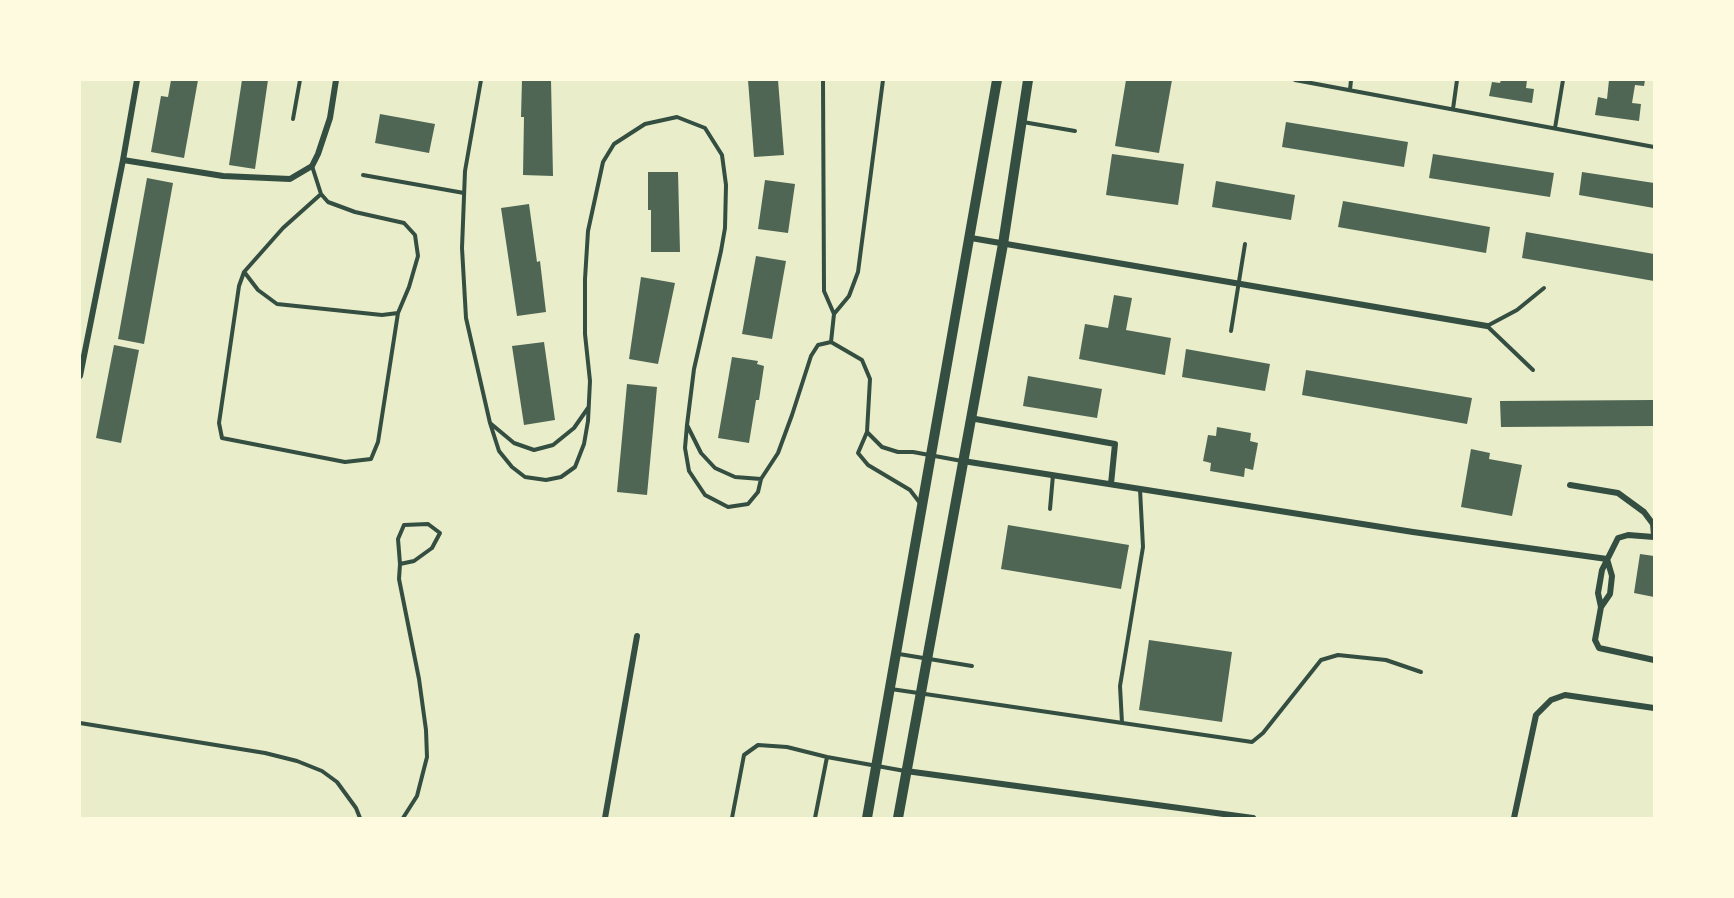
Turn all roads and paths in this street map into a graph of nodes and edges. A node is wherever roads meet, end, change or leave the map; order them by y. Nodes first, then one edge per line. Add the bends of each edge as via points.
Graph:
1 (137, 80) edge
2 (300, 80) edge
3 (336, 80) edge
4 (481, 80) edge
5 (823, 80) edge
6 (883, 80) edge
7 (997, 80) edge
8 (1028, 80) edge
9 (1295, 80) edge
10 (1351, 80) edge
11 (1457, 80) edge
12 (1563, 80) edge
13 (1350, 90) junction
14 (1453, 109) junction
15 (293, 119) dead end
16 (1022, 122) junction
17 (1555, 128) junction
18 (1075, 131) dead end
19 (1654, 147) edge
20 (123, 160) junction
21 (312, 166) junction
22 (363, 175) dead end
23 (464, 193) junction
24 (321, 194) junction
25 (971, 238) junction
26 (1003, 244) junction
27 (1245, 244) dead end
28 (244, 272) junction
29 (1238, 283) junction
30 (1544, 288) dead end
31 (398, 313) junction
32 (834, 314) junction
33 (1487, 326) junction
34 (1231, 331) dead end
35 (831, 342) junction
36 (1533, 370) dead end
37 (80, 376) edge
38 (589, 408) junction
39 (970, 418) junction
40 (490, 423) junction
41 (687, 425) junction
42 (867, 432) junction
43 (932, 457) junction
44 (962, 461) junction
45 (1053, 475) junction
46 (761, 479) junction
47 (1111, 484) junction
48 (1570, 484) dead end
49 (1140, 488) junction
50 (923, 507) junction
51 (1050, 509) dead end
52 (1654, 536) edge
53 (1608, 559) junction
54 (400, 564) junction
55 (1601, 607) junction
56 (637, 636) dead end
57 (897, 653) junction
58 (927, 658) junction
59 (1654, 660) edge
60 (972, 666) dead end
61 (1421, 672) dead end
62 (891, 689) junction
63 (920, 694) junction
64 (1654, 708) edge
65 (80, 723) edge
66 (1122, 723) junction
67 (827, 757) junction
68 (877, 767) junction
69 (906, 771) junction
70 (360, 819) edge
71 (403, 819) edge
72 (605, 819) edge
73 (732, 819) edge
74 (815, 819) edge
75 (867, 819) edge
76 (898, 819) edge
77 (1253, 819) edge
78 (1514, 819) edge

1 - 20 street
2 - 15 lane
3 - 21 street via 330,118
4 - 23 lane
5 - 32 lane via 825,291
6 - 32 lane via 858,272 849,296
7 - 25 main road
8 - 16 main road
9 - 13 lane
10 - 13 lane
11 - 14 lane
12 - 17 lane
13 - 14 lane
14 - 17 lane
16 - 18 lane
16 - 26 main road
17 - 19 lane
20 - 21 street via 223,176 290,179
20 - 37 street
21 - 24 lane
22 - 23 lane
23 - 40 lane via 466,318
24 - 28 lane via 283,228
24 - 31 lane via 328,202 355,212 404,223 415,235 418,256
25 - 26 street
25 - 43 main road
26 - 29 street
26 - 39 main road
27 - 29 lane
28 - 31 lane via 258,290 277,304 382,315
28 - 31 lane via 219,423 222,438 345,462 370,459 378,442
29 - 33 street
29 - 34 lane
30 - 33 lane
32 - 35 lane
33 - 36 lane
35 - 42 lane via 862,360 870,379
35 - 46 lane via 818,345 811,356 778,453
38 - 40 lane via 574,428 553,445 534,450 514,443
38 - 40 lane via 584,444 575,467 561,477 546,480 525,477 512,467 499,451
38 - 41 lane via 585,279 588,231 603,162 614,144 645,124 677,117 705,128 722,155 726,185 722,251 694,369
39 - 44 main road
39 - 47 street via 1115,444
41 - 46 lane via 701,453 715,468 735,477
41 - 46 lane via 689,471 705,495 728,507 748,504 758,492
42 - 43 lane via 882,447
42 - 50 lane via 858,453 868,465 910,490
43 - 44 lane
43 - 50 main road
44 - 45 street
44 - 58 main road
45 - 47 street
45 - 51 lane
47 - 49 street
48 - 52 street via 1618,494 1644,512 1653,524
49 - 53 street
49 - 66 lane via 1143,548 1124,649
50 - 57 main road
52 - 53 street via 1618,538
53 - 55 street via 1598,593
53 - 55 street via 1612,584
54 - 54 lane via 414,561 432,548 440,533 428,524 404,525 398,539
54 - 71 lane via 399,579 419,679 427,757 417,796
55 - 59 street via 1594,640 1599,648
56 - 72 street
57 - 58 lane
57 - 62 main road
58 - 60 lane
58 - 63 main road
61 - 66 lane via 1386,660 1338,655 1321,660 1252,742
62 - 63 lane
62 - 68 main road
63 - 66 lane
63 - 69 main road
64 - 78 street via 1565,695 1551,700 1536,715
65 - 70 lane via 297,761 337,782
67 - 68 lane
67 - 73 lane via 758,745 744,755
67 - 74 lane
68 - 69 lane
68 - 75 main road
69 - 76 main road
69 - 77 street

